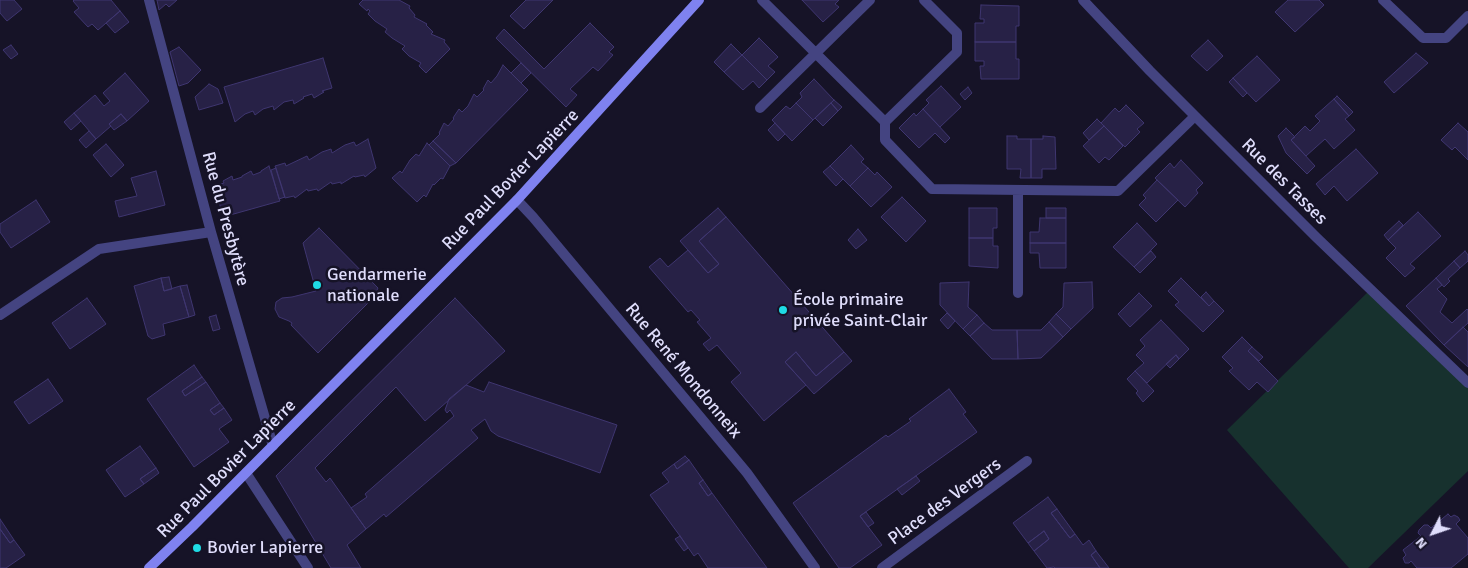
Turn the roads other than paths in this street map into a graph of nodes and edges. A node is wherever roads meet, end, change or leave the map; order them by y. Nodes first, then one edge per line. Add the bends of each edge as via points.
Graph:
1 (149, 0) edge
2 (699, 0) edge
3 (762, 0) edge
4 (870, 0) edge
5 (924, 0) edge
6 (1083, 0) edge
7 (1383, 0) edge
8 (1468, 16) edge
9 (816, 53) junction
10 (760, 108) dead end
11 (1195, 116) junction
12 (885, 122) junction
13 (1018, 190) junction
14 (517, 200) junction
15 (211, 232) junction
16 (1018, 293) dead end
17 (0, 315) edge
18 (1468, 383) edge
19 (273, 446) junction
20 (1027, 462) dead end
21 (246, 473) junction
22 (149, 568) edge
23 (308, 568) edge
24 (815, 568) edge
25 (882, 568) edge

1 - 15 street, Rue du Presbytère
2 - 14 main road, Rue Paul Bovier Lapierre
3 - 9 street
4 - 9 street
5 - 12 street via 957,33 957,52
6 - 11 street, Rue des Tasses
7 - 8 street via 1423,38 1446,38
9 - 10 street
9 - 12 street
11 - 13 street via 1118,191
11 - 18 street, Rue des Tasses
12 - 13 street via 885,140 932,189
13 - 16 street
14 - 19 main road, Rue Paul Bovier Lapierre
14 - 24 street, Rue René Mondonneix via 747,473
15 - 17 street via 99,249
15 - 19 street, Rue du Presbytère
19 - 21 main road, Rue Paul Bovier Lapierre
20 - 25 street, Place des Vergers
21 - 22 main road, Rue Paul Bovier Lapierre
21 - 23 street

